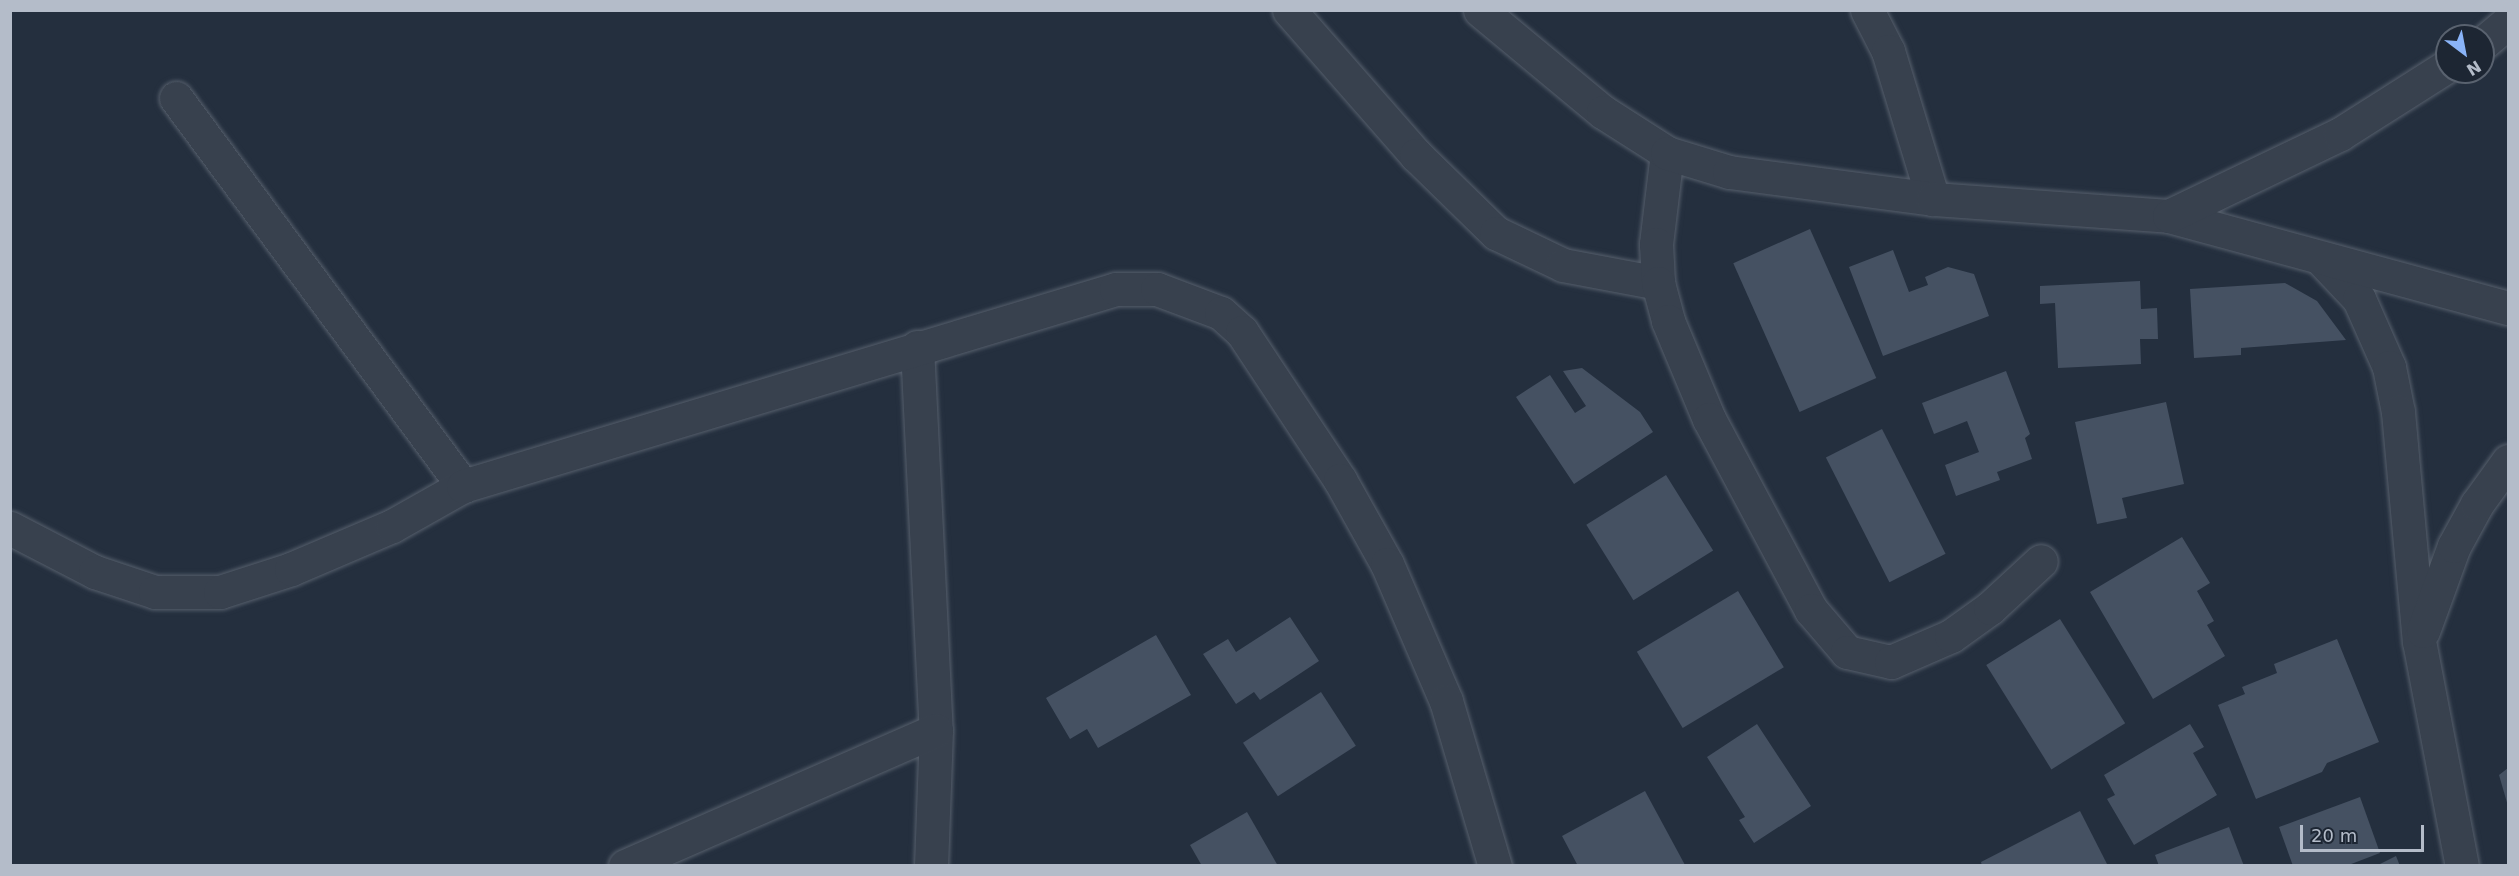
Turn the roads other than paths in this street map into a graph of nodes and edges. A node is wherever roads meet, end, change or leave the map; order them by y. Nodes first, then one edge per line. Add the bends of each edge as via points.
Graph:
1 (1289, 10) edge
2 (1480, 10) edge
3 (1867, 10) edge
4 (2508, 22) edge
5 (2495, 33) edge
6 (2435, 74) edge
7 (176, 98) dead end
8 (1667, 153) junction
9 (1932, 199) junction
10 (2169, 216) junction
11 (2321, 259) junction
12 (1658, 284) junction
13 (2508, 308) edge
14 (917, 347) junction
15 (2508, 461) edge
16 (463, 486) junction
17 (10, 528) edge
18 (2041, 561) dead end
19 (2419, 641) junction
20 (936, 730) junction
21 (625, 866) edge
22 (931, 866) edge
23 (1496, 866) edge
24 (2462, 866) edge

1 - 12 street via 1416,154 1496,233 1563,265
2 - 8 street via 1603,112
3 - 9 street via 1888,51
4 - 5 street
6 - 10 street via 2340,134
7 - 16 street
8 - 9 street via 1729,172
8 - 12 street via 1656,244
9 - 10 street
10 - 11 street
11 - 13 street
11 - 19 street via 2360,299 2389,367 2398,412
12 - 18 street via 1668,321 1709,419 1811,610 1847,652 1891,662 1951,636 1990,608
14 - 16 street
14 - 20 street
14 - 23 street via 1116,289 1157,289 1221,313 1242,332 1340,480 1387,564 1446,701
15 - 19 street via 2476,504 2454,546
16 - 17 street via 392,526 291,568 220,591 155,592 95,572
19 - 24 street
20 - 21 street
20 - 22 street

